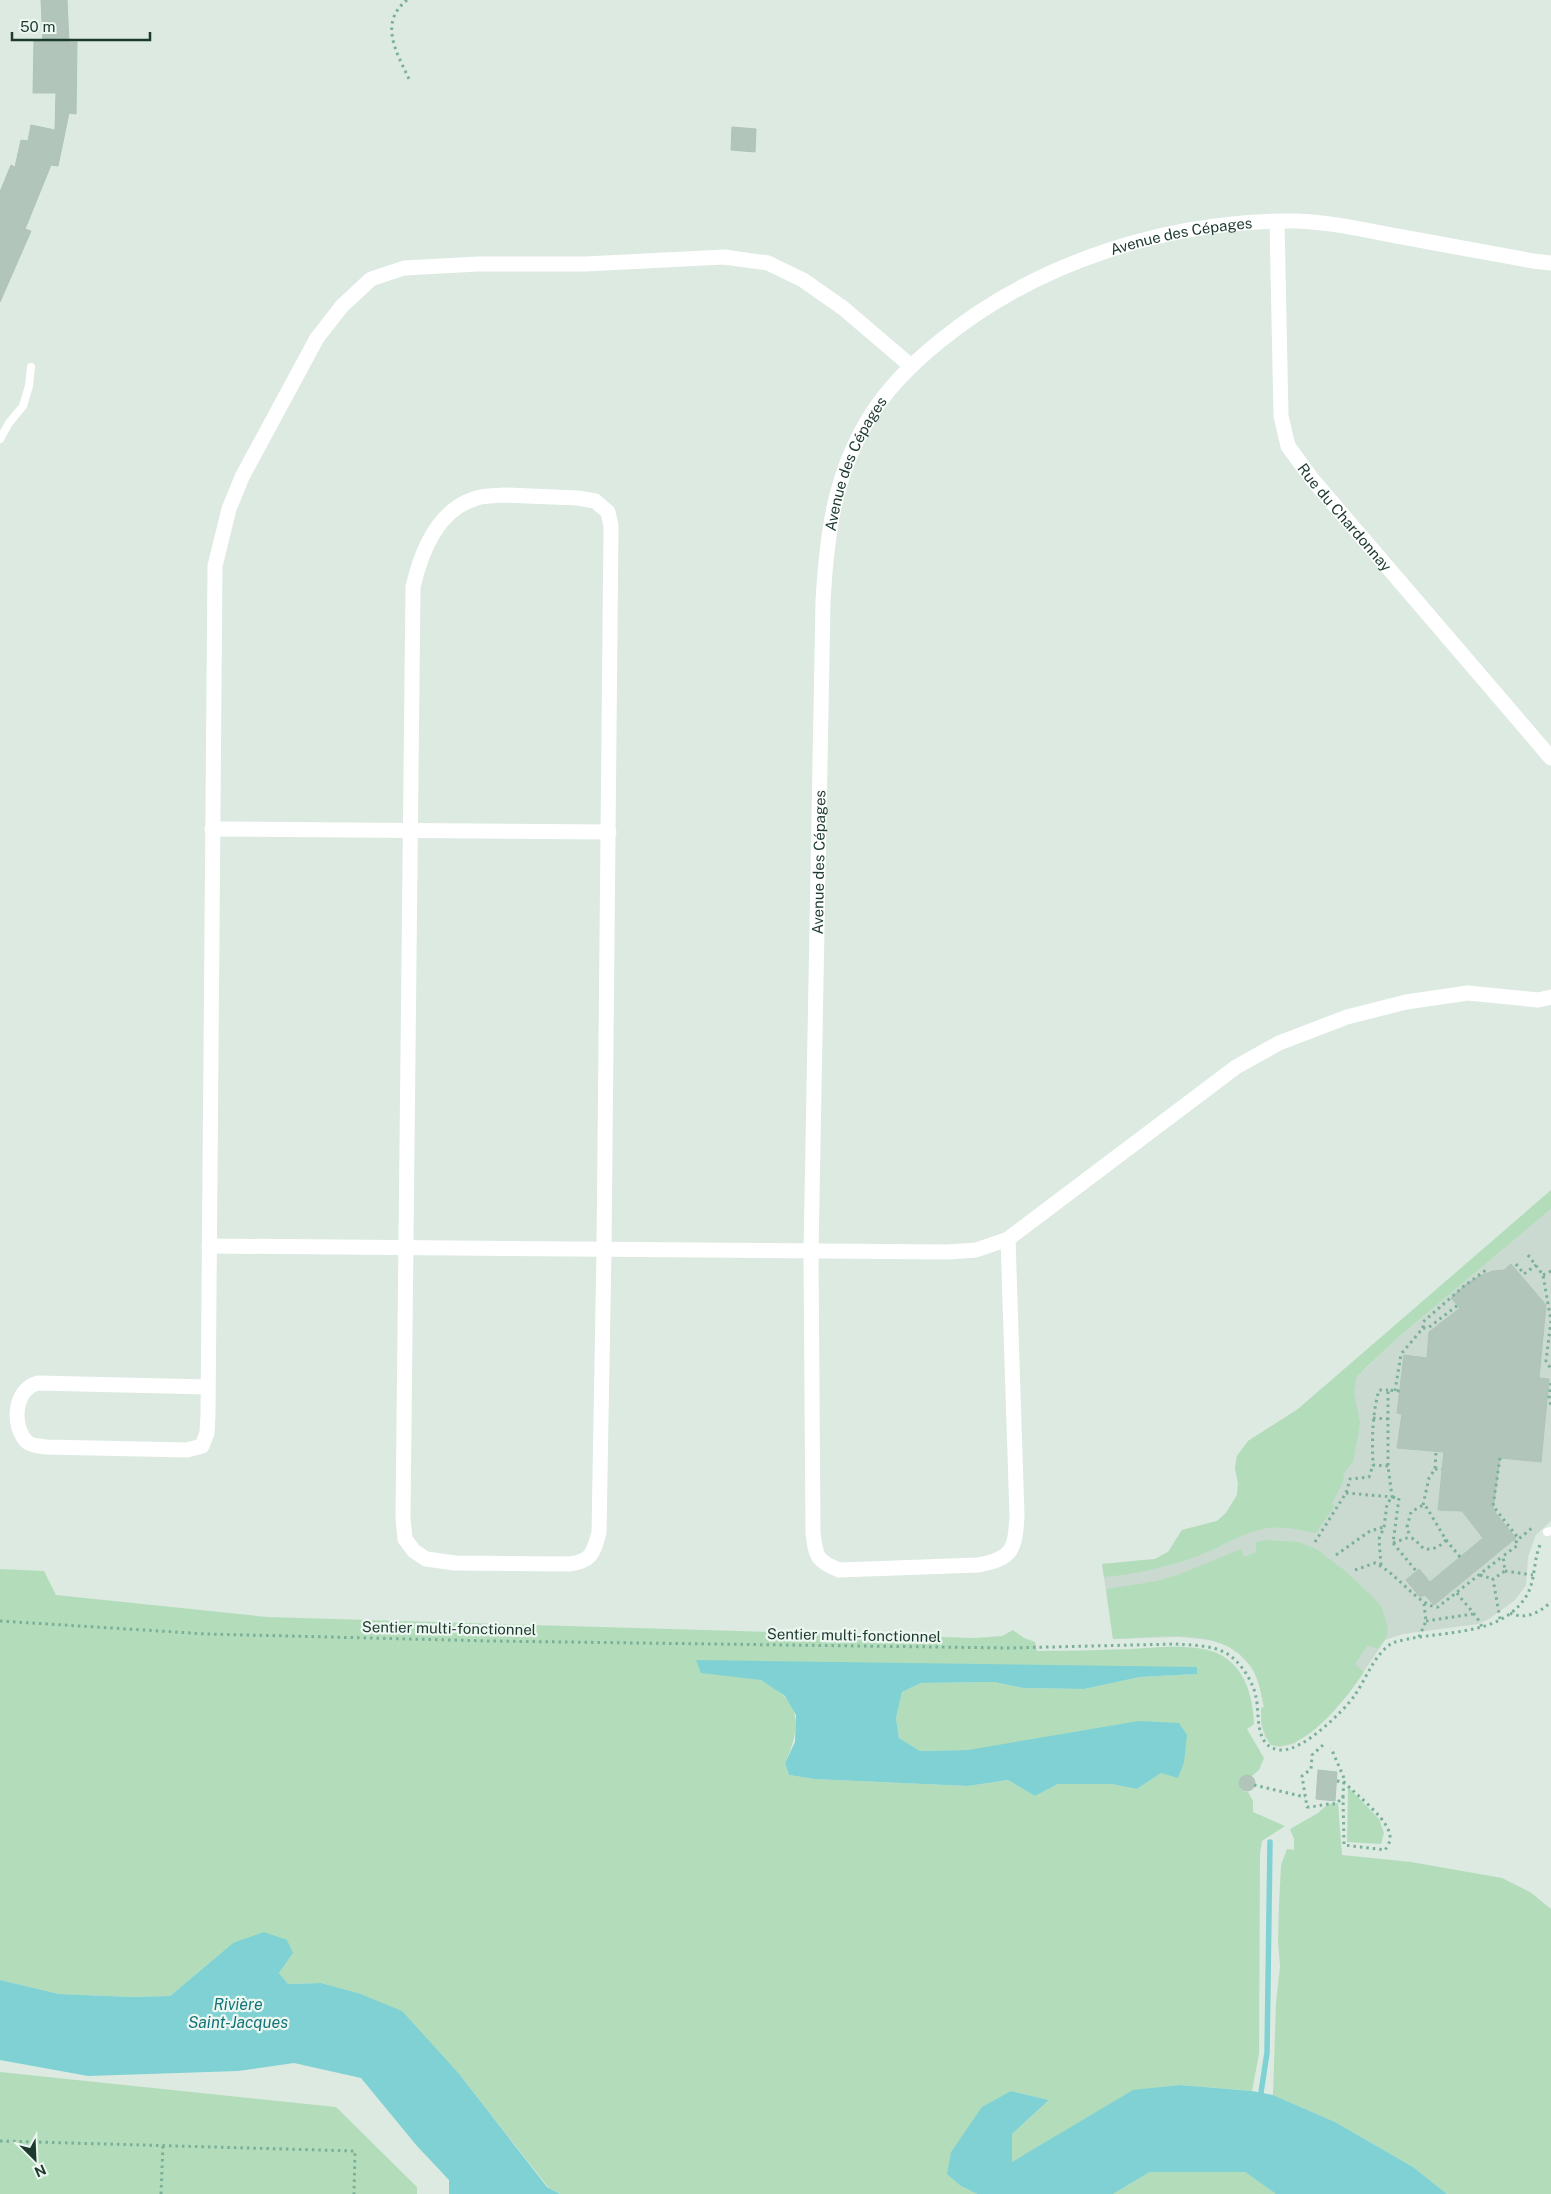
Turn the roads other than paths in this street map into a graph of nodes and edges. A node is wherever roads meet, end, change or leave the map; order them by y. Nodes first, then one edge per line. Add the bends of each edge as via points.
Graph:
1 (1277, 222) junction
2 (1551, 263) edge
3 (911, 366) junction
4 (31, 367) dead end
5 (0, 439) edge
6 (1551, 758) edge
7 (212, 829) junction
8 (409, 831) junction
9 (609, 832) junction
10 (1551, 997) edge
11 (1008, 1239) junction
12 (209, 1246) junction
13 (406, 1247) junction
14 (604, 1250) junction
15 (811, 1252) junction
16 (208, 1387) junction

1 - 2 street, Avenue des Cépages via 1335,225
1 - 3 street, Avenue des Cépages via 1184,231 1119,247 1059,269 1008,293 953,330
1 - 6 street, Rue du Chardonnay via 1281,416 1288,446 1307,473
3 - 7 street via 843,308 803,280 768,263 724,257 585,264 478,264 404,268 371,279 342,306 317,338 242,476 229,509 215,566
3 - 15 street, Avenue des Cépages via 871,415 842,476 830,518 823,601
4 - 5 lane via 23,406
7 - 8 street
7 - 12 street
8 - 9 street
8 - 9 street via 413,588 417,571 438,526 448,515 475,498 505,495 578,498 595,502 608,512 612,549
8 - 13 street
9 - 14 street
10 - 11 street via 1538,1000 1468,993 1406,1002 1346,1017 1278,1043 1236,1067
11 - 15 street via 976,1250 948,1252
11 - 15 street, Avenue des Cépages via 1017,1516 1015,1538 1008,1554 996,1562 978,1565 840,1570 824,1564 816,1554 813,1532
12 - 13 street
12 - 16 street
13 - 14 street
13 - 14 street via 405,1539 426,1559 455,1563 569,1564 583,1562 593,1551 599,1533
14 - 15 street
16 - 16 street via 207,1433 202,1446 196,1449 35,1446 28,1443 18,1427 20,1399 31,1385 38,1383

